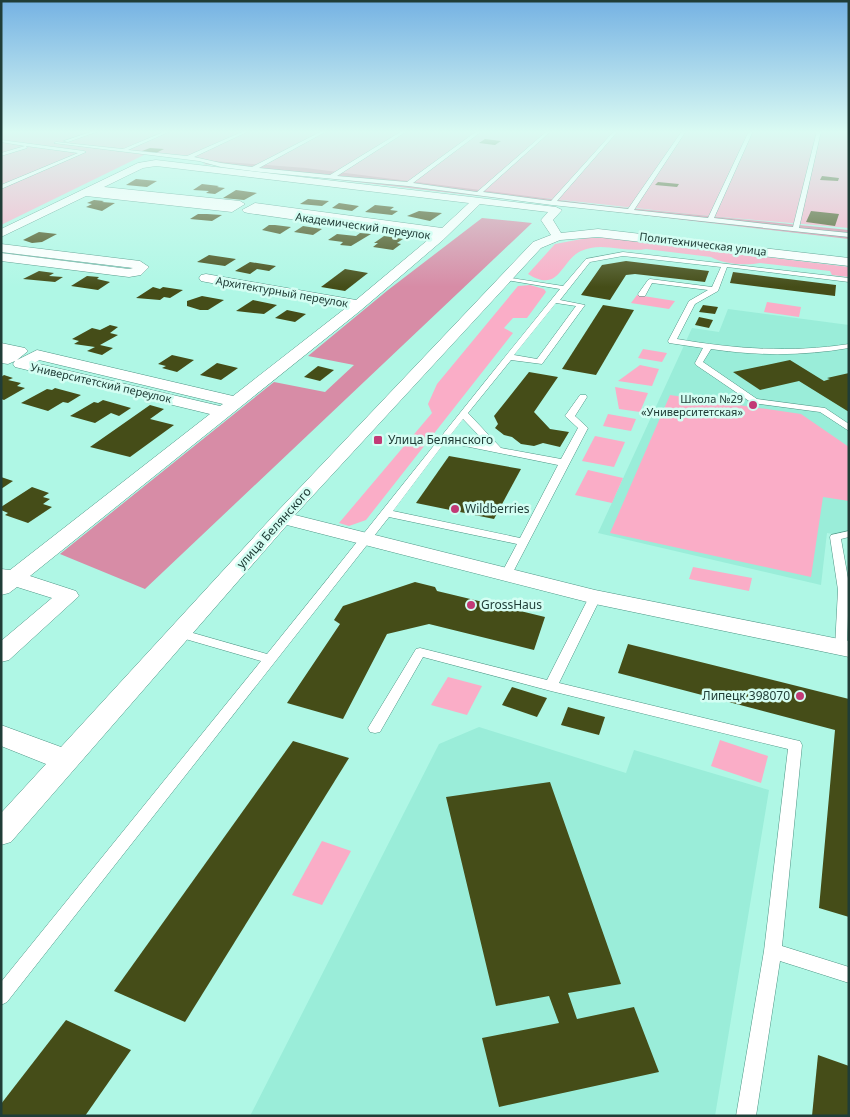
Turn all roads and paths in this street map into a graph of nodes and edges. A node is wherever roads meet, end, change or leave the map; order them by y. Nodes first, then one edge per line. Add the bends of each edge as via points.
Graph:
1 (104, 183) edge
2 (341, 183) edge
3 (398, 183) edge
4 (493, 183) edge
5 (570, 183) edge
6 (649, 183) edge
7 (727, 183) edge
8 (806, 183) edge
9 (408, 184) joint
10 (88, 191) junction
11 (477, 198) junction
12 (552, 203) junction
13 (630, 211) junction
14 (710, 221) junction
15 (795, 230) junction
16 (1, 234) edge
17 (441, 234) junction
18 (849, 235) edge
19 (558, 237) junction
20 (1, 248) edge
21 (1, 257) edge
22 (849, 262) edge
23 (725, 266) junction
24 (206, 278) dead end
25 (506, 278) junction
26 (849, 280) edge
27 (566, 288) junction
28 (715, 290) junction
29 (642, 294) dead end
30 (555, 301) junction
31 (358, 305) junction
32 (849, 346) edge
33 (708, 347) junction
34 (1, 348) edge
35 (509, 357) junction
36 (1, 358) edge
37 (584, 396) dead end
38 (230, 407) junction
39 (463, 413) junction
40 (849, 428) edge
41 (443, 439) junction
42 (498, 450) junction
43 (564, 462) junction
44 (386, 513) junction
45 (282, 518) junction
46 (849, 534) edge
47 (367, 538) junction
48 (523, 542) junction
49 (507, 574) junction
50 (5, 580) edge
51 (846, 589) edge
52 (595, 597) junction
53 (179, 633) junction
54 (845, 648) edge
55 (1, 654) edge
56 (270, 659) junction
57 (551, 686) junction
58 (374, 728) dead end
59 (1, 735) edge
60 (65, 760) junction
61 (1, 833) edge
62 (773, 951) junction
63 (849, 975) edge
64 (1, 996) edge
65 (746, 1116) edge

1 - 10 street
2 - 11 street
3 - 9 lane
4 - 11 lane
5 - 12 lane
6 - 13 lane
7 - 14 lane
8 - 15 lane
9 - 11 lane
10 - 10 street via 232,209 240,204
10 - 16 street
11 - 12 lane
11 - 17 street
11 - 19 street via 556,210 547,220
12 - 13 lane
13 - 14 lane
14 - 15 lane
15 - 18 lane
17 - 17 street, Академический переулок via 248,210 255,206
17 - 31 street
19 - 22 street, Политехническая улица via 614,234
19 - 25 street, улица Белянского via 537,245
20 - 21 street via 143,267 129,273
23 - 26 lane
23 - 27 lane via 622,254 588,260
23 - 28 lane
24 - 31 street, Архитектурный переулок
25 - 27 lane
25 - 45 street, улица Белянского
27 - 30 lane
28 - 29 lane via 650,281
28 - 33 lane via 692,303 672,341
30 - 35 lane
30 - 35 lane via 581,305 539,362
31 - 38 street
32 - 33 lane via 822,351 758,352
33 - 40 lane via 699,363 755,401 822,410
34 - 36 street, Университетский переулок via 20,351 8,359
35 - 39 lane
37 - 43 lane via 570,416 583,428
38 - 38 street, Университетский переулок via 37,355 21,364
38 - 50 street
39 - 41 lane
39 - 42 lane
41 - 42 lane
41 - 44 lane
42 - 43 lane
43 - 48 lane
44 - 47 lane
44 - 48 lane
45 - 47 street
45 - 53 street, улица Белянского
46 - 51 lane via 835,537
47 - 49 street
47 - 56 lane
48 - 49 lane
49 - 52 street
50 - 55 street via 68,596
51 - 54 lane
52 - 54 street
52 - 57 lane
53 - 56 lane
53 - 60 street, улица Белянского
56 - 64 lane
57 - 58 lane via 420,652
57 - 62 lane via 795,745
59 - 60 street
60 - 61 street, улица Белянского
62 - 63 lane
62 - 65 lane

